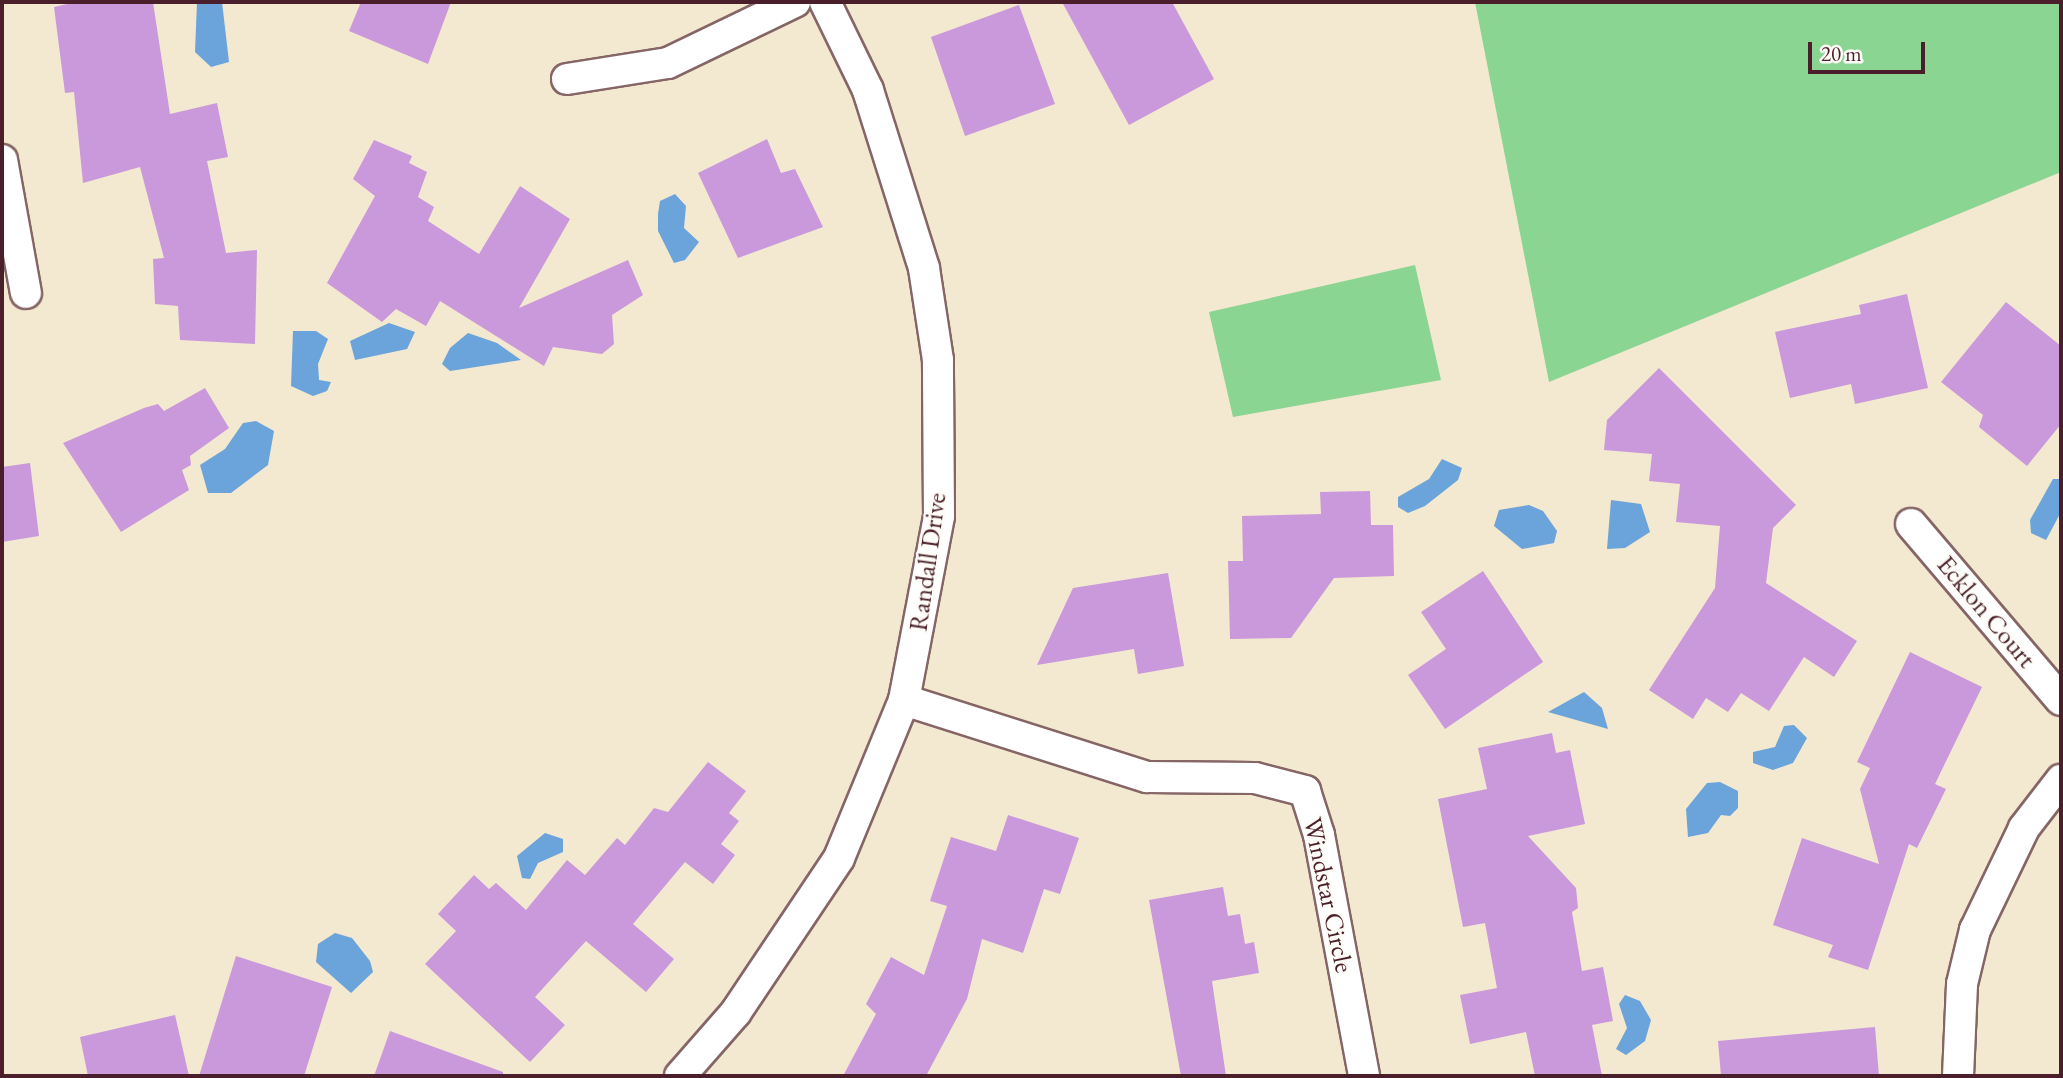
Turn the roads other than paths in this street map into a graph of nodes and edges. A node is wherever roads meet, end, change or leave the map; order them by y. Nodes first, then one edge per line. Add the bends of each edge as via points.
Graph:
1 (795, 2) edge
2 (825, 2) edge
3 (568, 79) dead end
4 (2, 160) edge
5 (26, 293) dead end
6 (1911, 524) dead end
7 (904, 700) junction
8 (2061, 700) edge
9 (2061, 780) edge
10 (680, 1076) edge
11 (1364, 1076) edge
12 (1958, 1076) edge

1 - 3 street via 668,63
2 - 7 street, Randall Drive via 868,90 901,177 938,360 939,516
4 - 5 street
6 - 8 street, Ecklon Court
7 - 10 street, Randall Drive via 839,858 736,1012
7 - 11 street, Windstar Circle via 1147,777 1255,778 1305,791 1320,835
9 - 12 street via 2024,828 1975,930 1962,984

